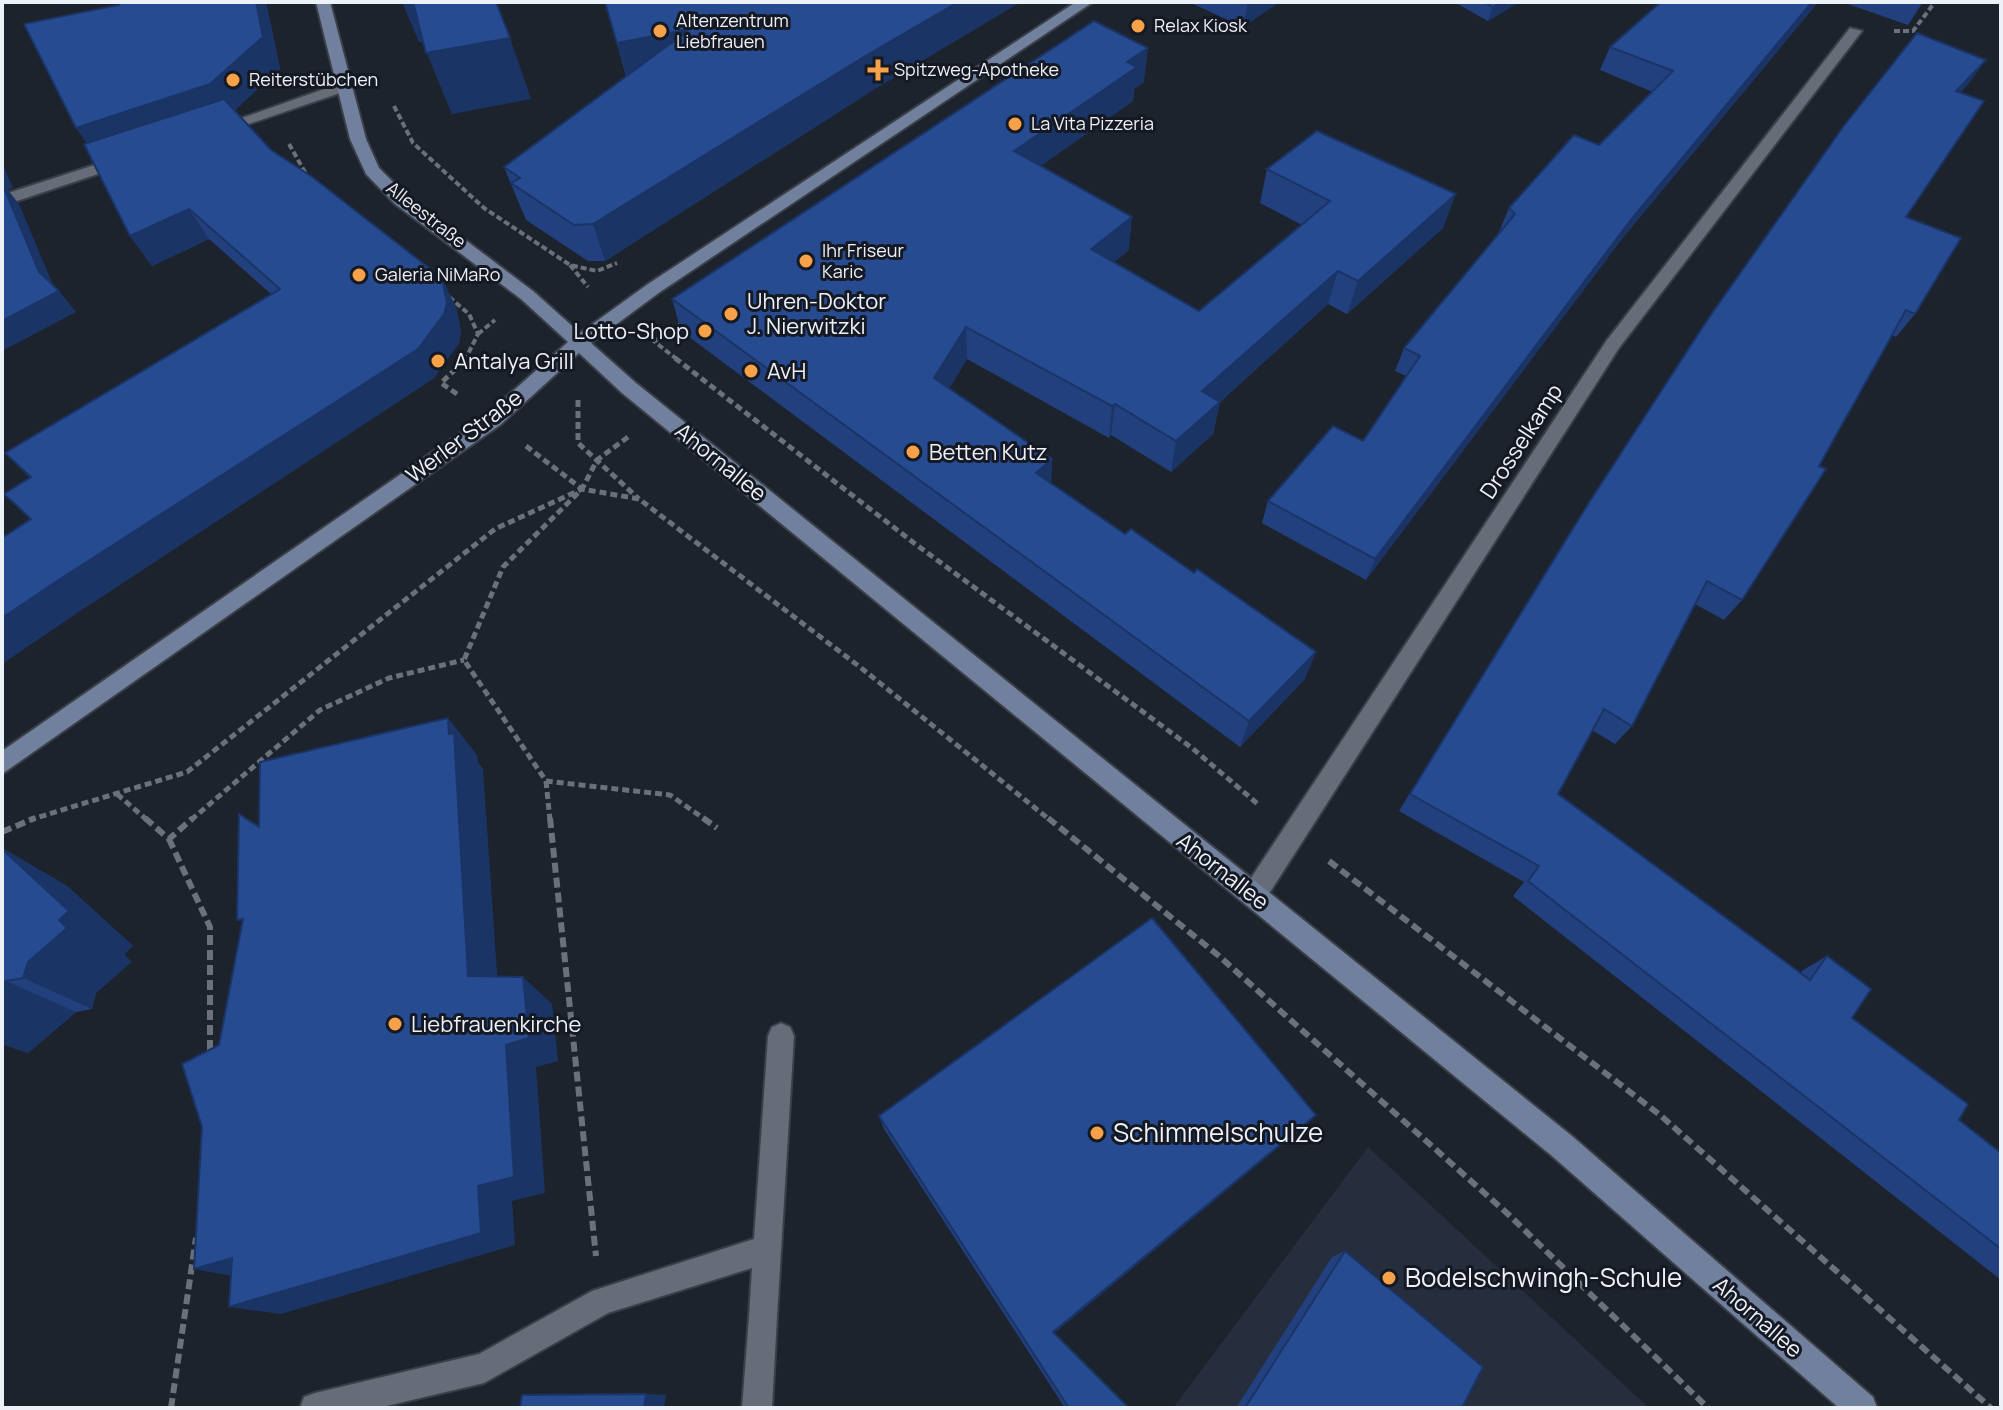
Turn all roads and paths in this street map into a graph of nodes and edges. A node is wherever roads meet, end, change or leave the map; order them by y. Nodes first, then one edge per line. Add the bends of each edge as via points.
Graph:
1 (323, 2) edge
2 (1086, 2) edge
3 (1935, 2) edge
4 (1855, 31) joint
5 (344, 87) junction
6 (391, 101) dead end
7 (206, 133) edge
8 (133, 157) edge
9 (2, 201) edge
10 (570, 265) dead end
11 (445, 294) edge
12 (578, 343) junction
13 (493, 420) junction
14 (582, 489) junction
15 (639, 499) junction
16 (464, 660) junction
17 (2, 764) edge
18 (546, 781) junction
19 (116, 794) junction
20 (717, 828) dead end
21 (2, 832) edge
22 (169, 839) junction
23 (1254, 895) junction
24 (781, 1036) dead end
25 (210, 1061) edge
26 (196, 1232) edge
27 (767, 1249) junction
28 (602, 1301) junction
29 (171, 1408) edge
30 (315, 1408) edge
31 (757, 1408) edge
32 (1708, 1408) edge
33 (1862, 1408) edge

1 - 5 main road, Alleestraße
2 - 12 main road, Werler Straße
3 - 4 path via 1913,31
4 - 23 street, Drosselkamp via 1613,344
5 - 7 street
5 - 12 main road, Alleestraße via 372,170 401,200 527,295
6 - 10 path via 413,143 484,208
8 - 9 street
11 - 13 path via 469,314 478,334 468,357 441,383
12 - 13 main road, Werler Straße
12 - 15 path via 578,443
12 - 23 main road, Ahornallee
13 - 14 path
13 - 17 main road, Werler Straße
14 - 15 path
14 - 16 path via 503,567
14 - 19 path via 495,529 187,772
15 - 32 path via 860,667 1219,956 1509,1215
16 - 18 path
16 - 22 path via 389,678 320,710
18 - 20 path via 670,795
18 - 28 path
19 - 21 path
19 - 22 path
22 - 25 path via 210,927
23 - 33 main road, Ahornallee via 1562,1146
24 - 27 street
26 - 29 path
27 - 28 street
27 - 31 street
28 - 30 street via 484,1368

